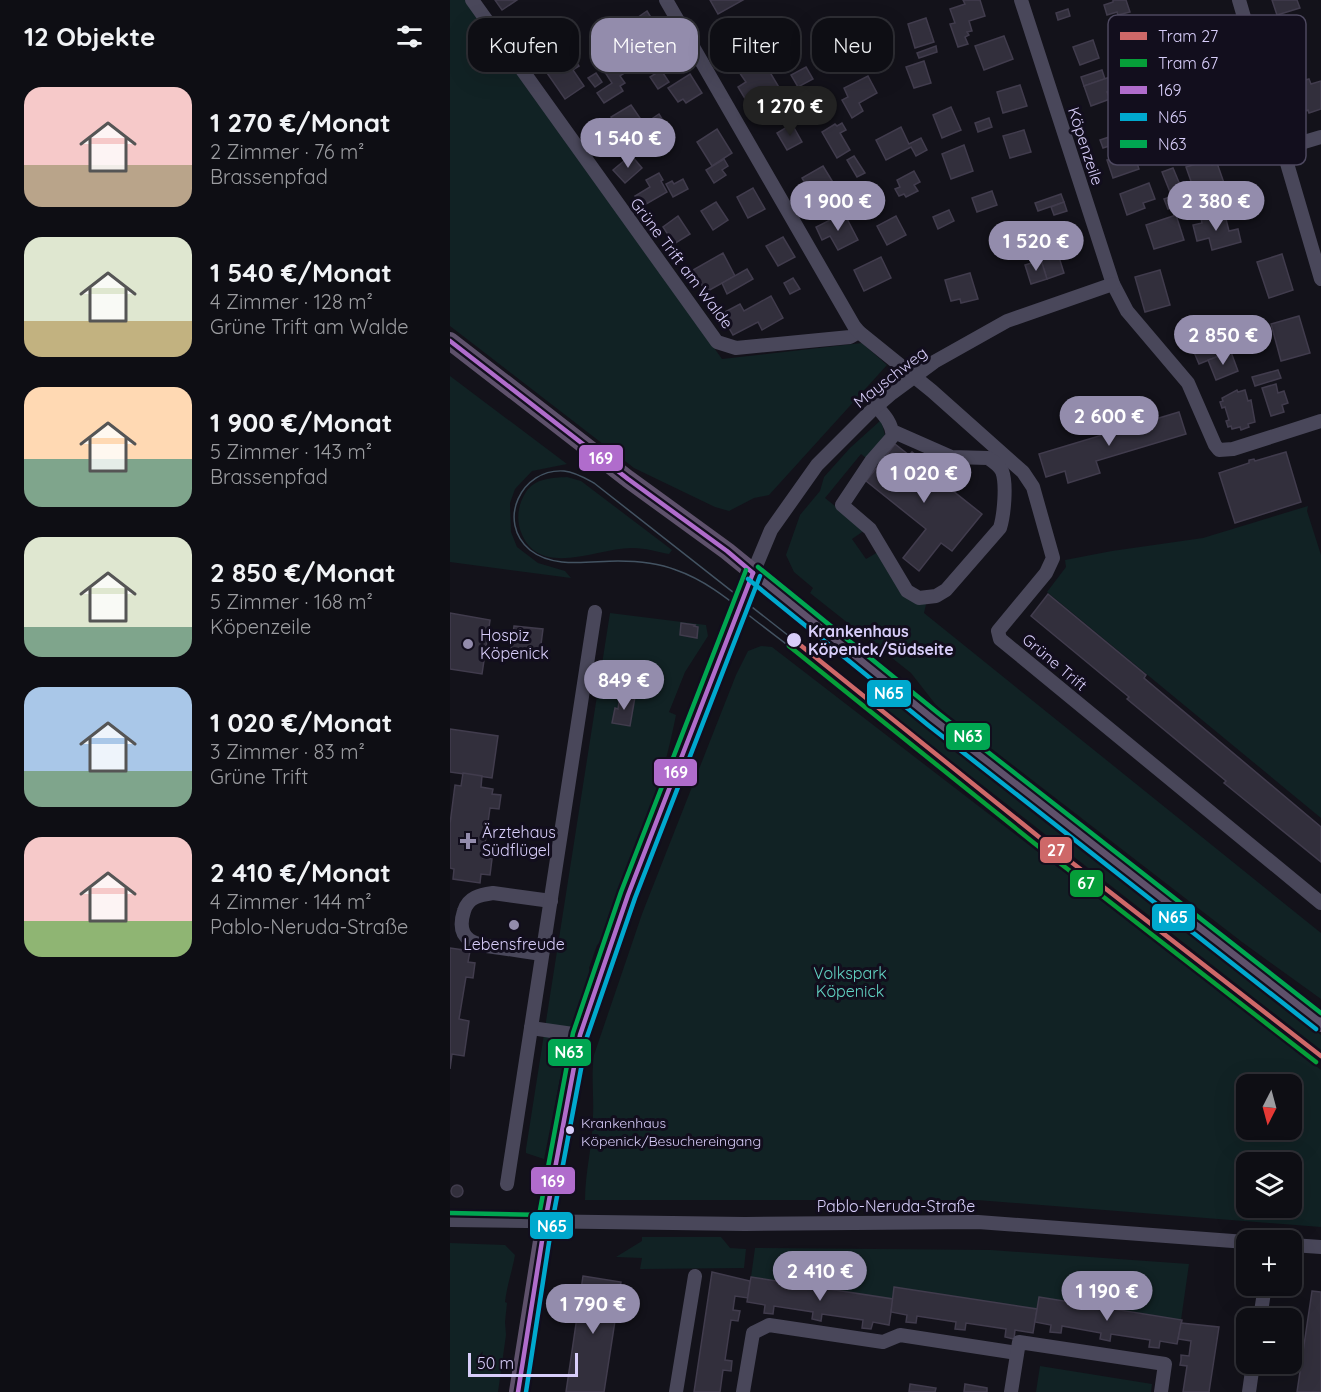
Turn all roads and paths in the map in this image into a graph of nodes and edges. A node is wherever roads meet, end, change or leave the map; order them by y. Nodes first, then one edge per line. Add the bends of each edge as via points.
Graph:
1 (472, 0) edge
2 (666, 0) edge
3 (1021, 0) edge
4 (1239, 0) edge
5 (1244, 15) edge
6 (1321, 137) edge
7 (1306, 141) edge
8 (1289, 165) edge
9 (1321, 279) edge
10 (1113, 284) junction
11 (859, 332) junction
12 (450, 340) edge
13 (914, 376) junction
14 (876, 406) junction
15 (1321, 422) edge
16 (892, 431) junction
17 (753, 573) junction
18 (595, 612) dead end
19 (551, 901) junction
20 (1321, 903) edge
21 (542, 954) junction
22 (1233, 955) junction
23 (1321, 1010) edge
24 (1321, 1023) edge
25 (531, 1028) junction
26 (580, 1035) junction
27 (507, 1184) dead end
28 (450, 1220) edge
29 (545, 1222) junction
30 (1236, 1241) edge
31 (1302, 1246) edge
32 (1321, 1247) edge
33 (695, 1276) dead end
34 (1018, 1347) junction
35 (1252, 1374) edge
36 (518, 1392) edge
37 (676, 1392) edge
38 (743, 1392) edge
39 (1011, 1392) edge
40 (1161, 1392) edge
41 (1249, 1392) edge

1 - 11 street, Grüne Trift am Walde via 717,342 736,348 850,337
2 - 11 street
3 - 10 street, Köpenzeile
4 - 5 street
6 - 7 street
8 - 9 street
10 - 13 street, Mayschweg via 1007,321
10 - 15 street, Köpenzeile via 1127,311 1188,383 1219,450
11 - 13 street
12 - 17 main road
13 - 14 street, Mayschweg
13 - 20 street, Grüne Trift via 1023,472 1033,487 1053,552 1052,561 998,631 1000,639
14 - 16 street
14 - 17 street, Mayschweg via 805,481 771,530
16 - 16 street via 893,436 842,505 870,529 908,591 929,599 946,590 1000,528 1004,516 1004,477 988,458 951,458
17 - 22 main road
17 - 26 main road via 628,895
18 - 19 street
19 - 21 street
19 - 21 street via 493,892 474,897 466,904 462,918 466,937 475,944
21 - 25 street
22 - 23 main road via 1265,966
22 - 24 main road
25 - 26 street
25 - 27 street
26 - 29 main road
28 - 29 street, Pablo-Neruda-Straße
29 - 30 street, Pablo-Neruda-Straße via 978,1222
29 - 36 main road
31 - 32 street
33 - 37 street
34 - 38 street via 900,1335 883,1342 769,1325 753,1332
34 - 39 street
34 - 40 street via 1165,1364
35 - 41 street

